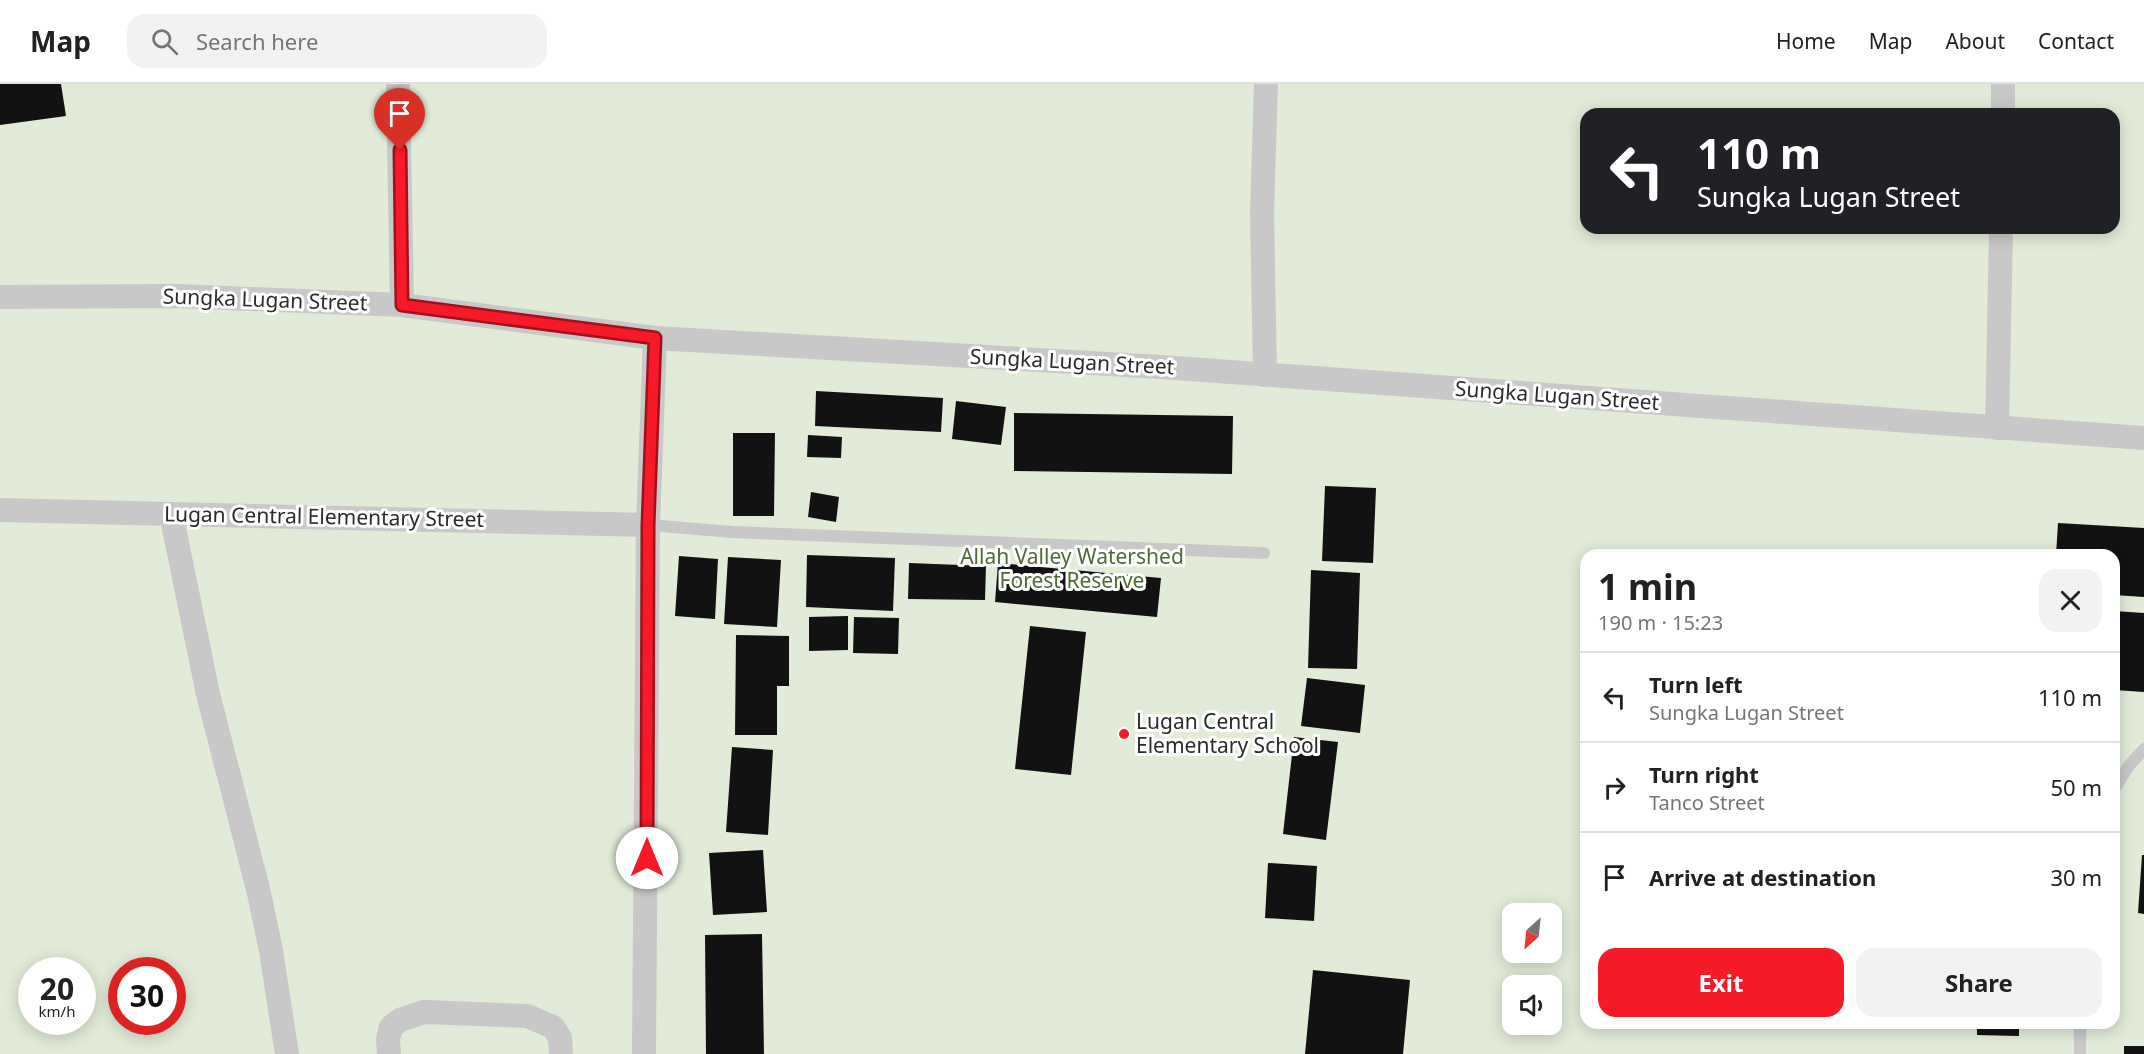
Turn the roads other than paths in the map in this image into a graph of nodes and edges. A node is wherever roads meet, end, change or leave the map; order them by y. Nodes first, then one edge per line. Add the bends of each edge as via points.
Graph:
1 (398, 84) edge
2 (1266, 84) edge
3 (2003, 84) edge
4 (2003, 108) edge
5 (2001, 234) edge
6 (0, 297) edge
7 (402, 305) junction
8 (655, 338) junction
9 (1265, 375) junction
10 (1997, 428) junction
11 (2144, 438) edge
12 (0, 510) edge
13 (171, 514) junction
14 (648, 525) junction
15 (1264, 553) dead end
16 (2144, 749) edge
17 (2120, 780) edge
18 (2080, 1029) edge
19 (287, 1054) edge
20 (389, 1054) edge
21 (561, 1054) edge
22 (645, 1054) edge
23 (2080, 1054) edge

1 - 7 street
2 - 9 street via 1262,214
3 - 4 street
5 - 10 street
6 - 7 street, Sungka Lugan Street via 177,296
7 - 8 street, Sungka Lugan Street
8 - 9 street, Sungka Lugan Street
8 - 14 street
9 - 10 street, Sungka Lugan Street
10 - 11 street, Sungka Lugan Street
12 - 13 street, Lugan Central Elementary Street
13 - 14 street, Lugan Central Elementary Street
13 - 19 street via 208,694 259,893
14 - 15 lane via 733,532
14 - 22 street
16 - 17 lane
18 - 23 lane
20 - 21 street via 391,1028 400,1020 424,1012 527,1016 553,1027 560,1038

